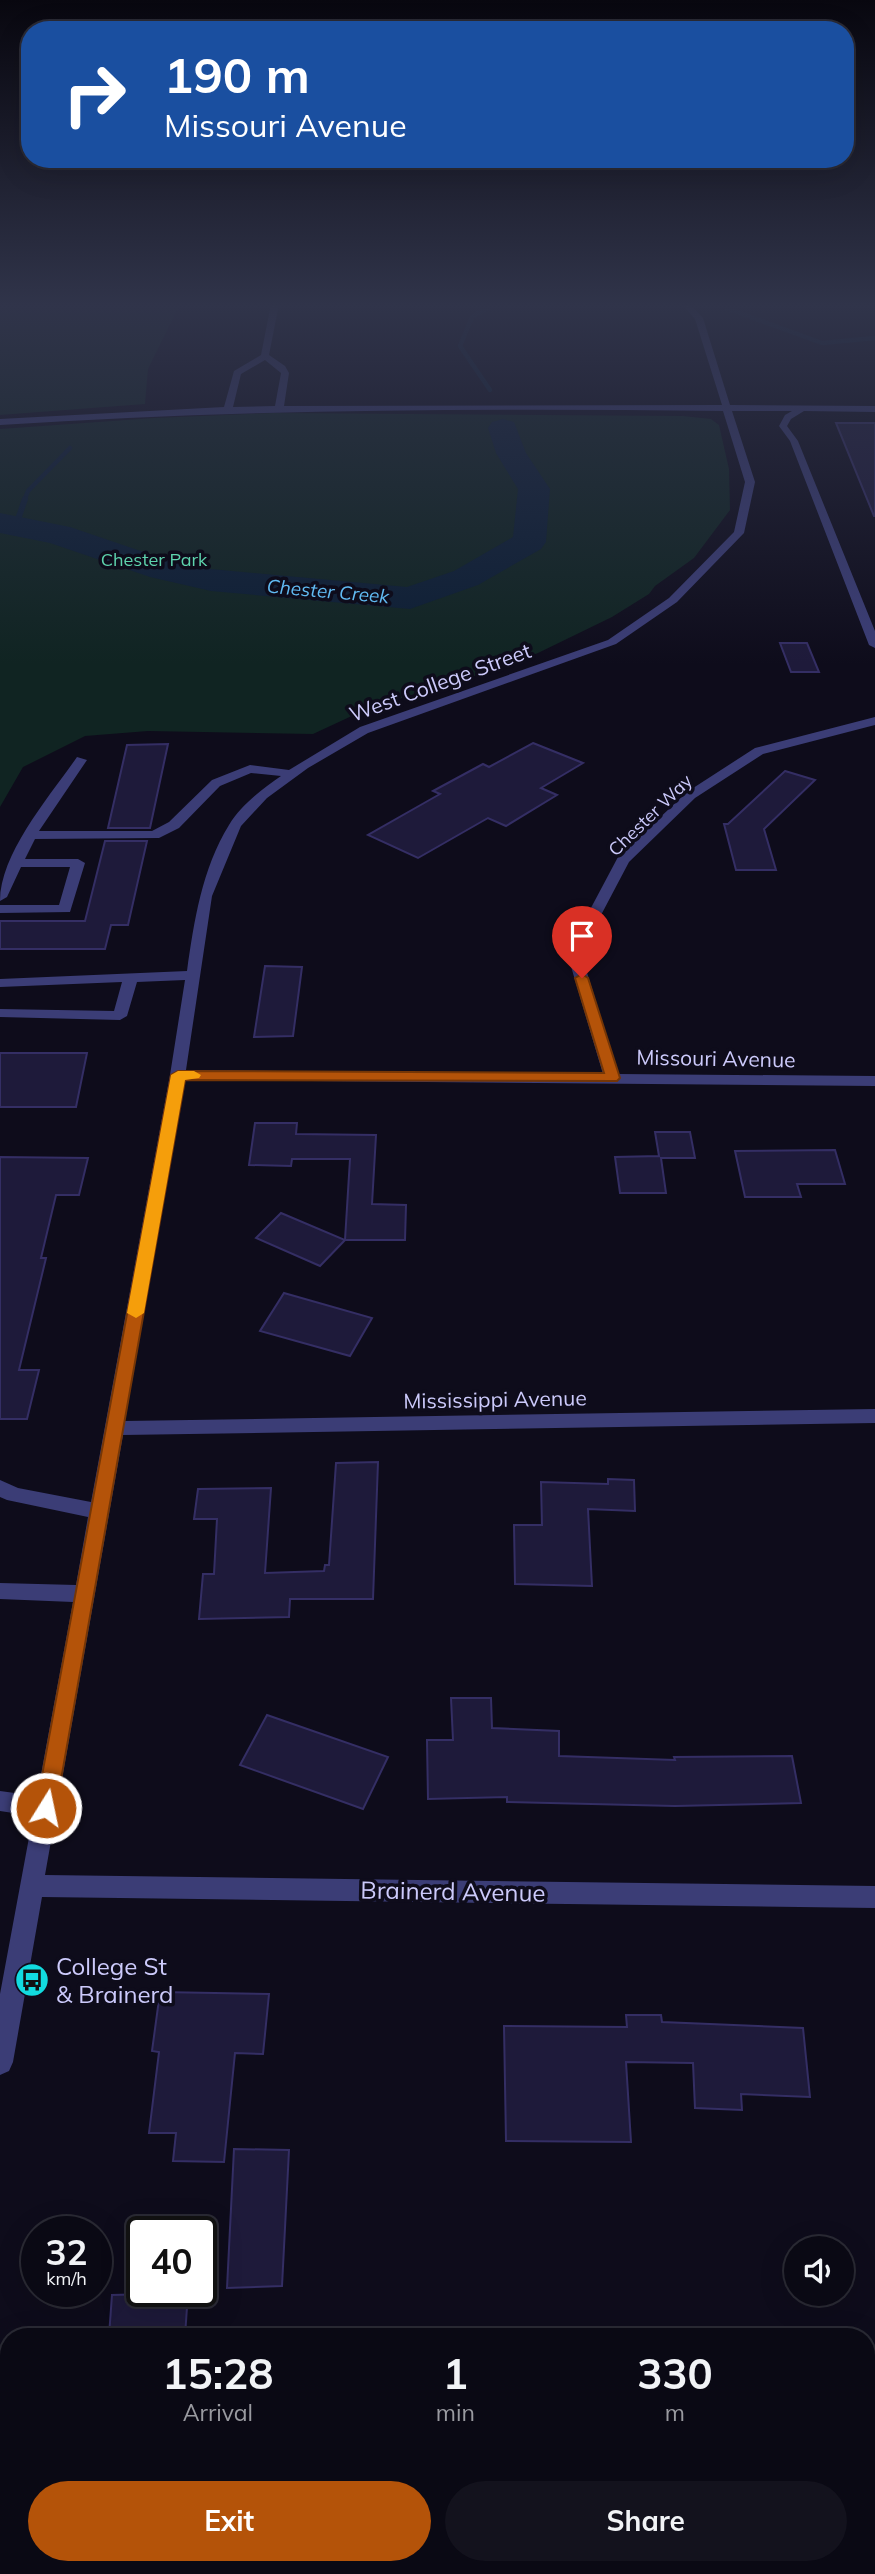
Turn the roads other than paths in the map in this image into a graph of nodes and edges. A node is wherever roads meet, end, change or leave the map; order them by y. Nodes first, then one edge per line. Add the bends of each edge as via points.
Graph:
1 (732, 424) edge
2 (784, 424) edge
3 (872, 629) edge
4 (875, 645) edge
5 (875, 721) edge
6 (82, 761) dead end
7 (292, 774) junction
8 (30, 835) junction
9 (17, 863) junction
10 (0, 897) edge
11 (0, 909) edge
12 (193, 975) junction
13 (131, 977) junction
14 (0, 983) edge
15 (0, 1013) edge
16 (178, 1075) junction
17 (612, 1078) junction
18 (875, 1081) edge
19 (875, 1416) edge
20 (115, 1427) junction
21 (0, 1488) edge
22 (100, 1511) junction
23 (0, 1591) edge
24 (85, 1594) junction
25 (0, 1801) edge
26 (46, 1808) junction
27 (31, 1886) junction
28 (875, 1897) edge
29 (0, 2062) edge

1 - 7 street, West College Street via 750,482 739,533 673,600 612,642 364,730
2 - 3 street
3 - 4 street
5 - 17 street, Chester Way via 759,751 691,795 623,860 574,953
6 - 8 street
7 - 8 street via 250,769 216,783 174,825 154,835
7 - 12 street, West College Street via 263,795 235,825 205,896
8 - 9 street
9 - 10 street
9 - 11 street via 78,863 65,909
12 - 13 street
12 - 16 street, West College Street
13 - 14 street
13 - 15 street via 120,1017
16 - 17 street, Missouri Avenue
16 - 20 street, West College Street
17 - 18 street, Missouri Avenue
19 - 20 street, Mississippi Avenue
20 - 22 street, West College Street
21 - 22 street via 14,1495
22 - 24 street, West College Street
23 - 24 street
24 - 26 street, West College Street
25 - 26 street
26 - 27 street, West College Street
27 - 28 street, Brainerd Avenue
27 - 29 street, West College Street

